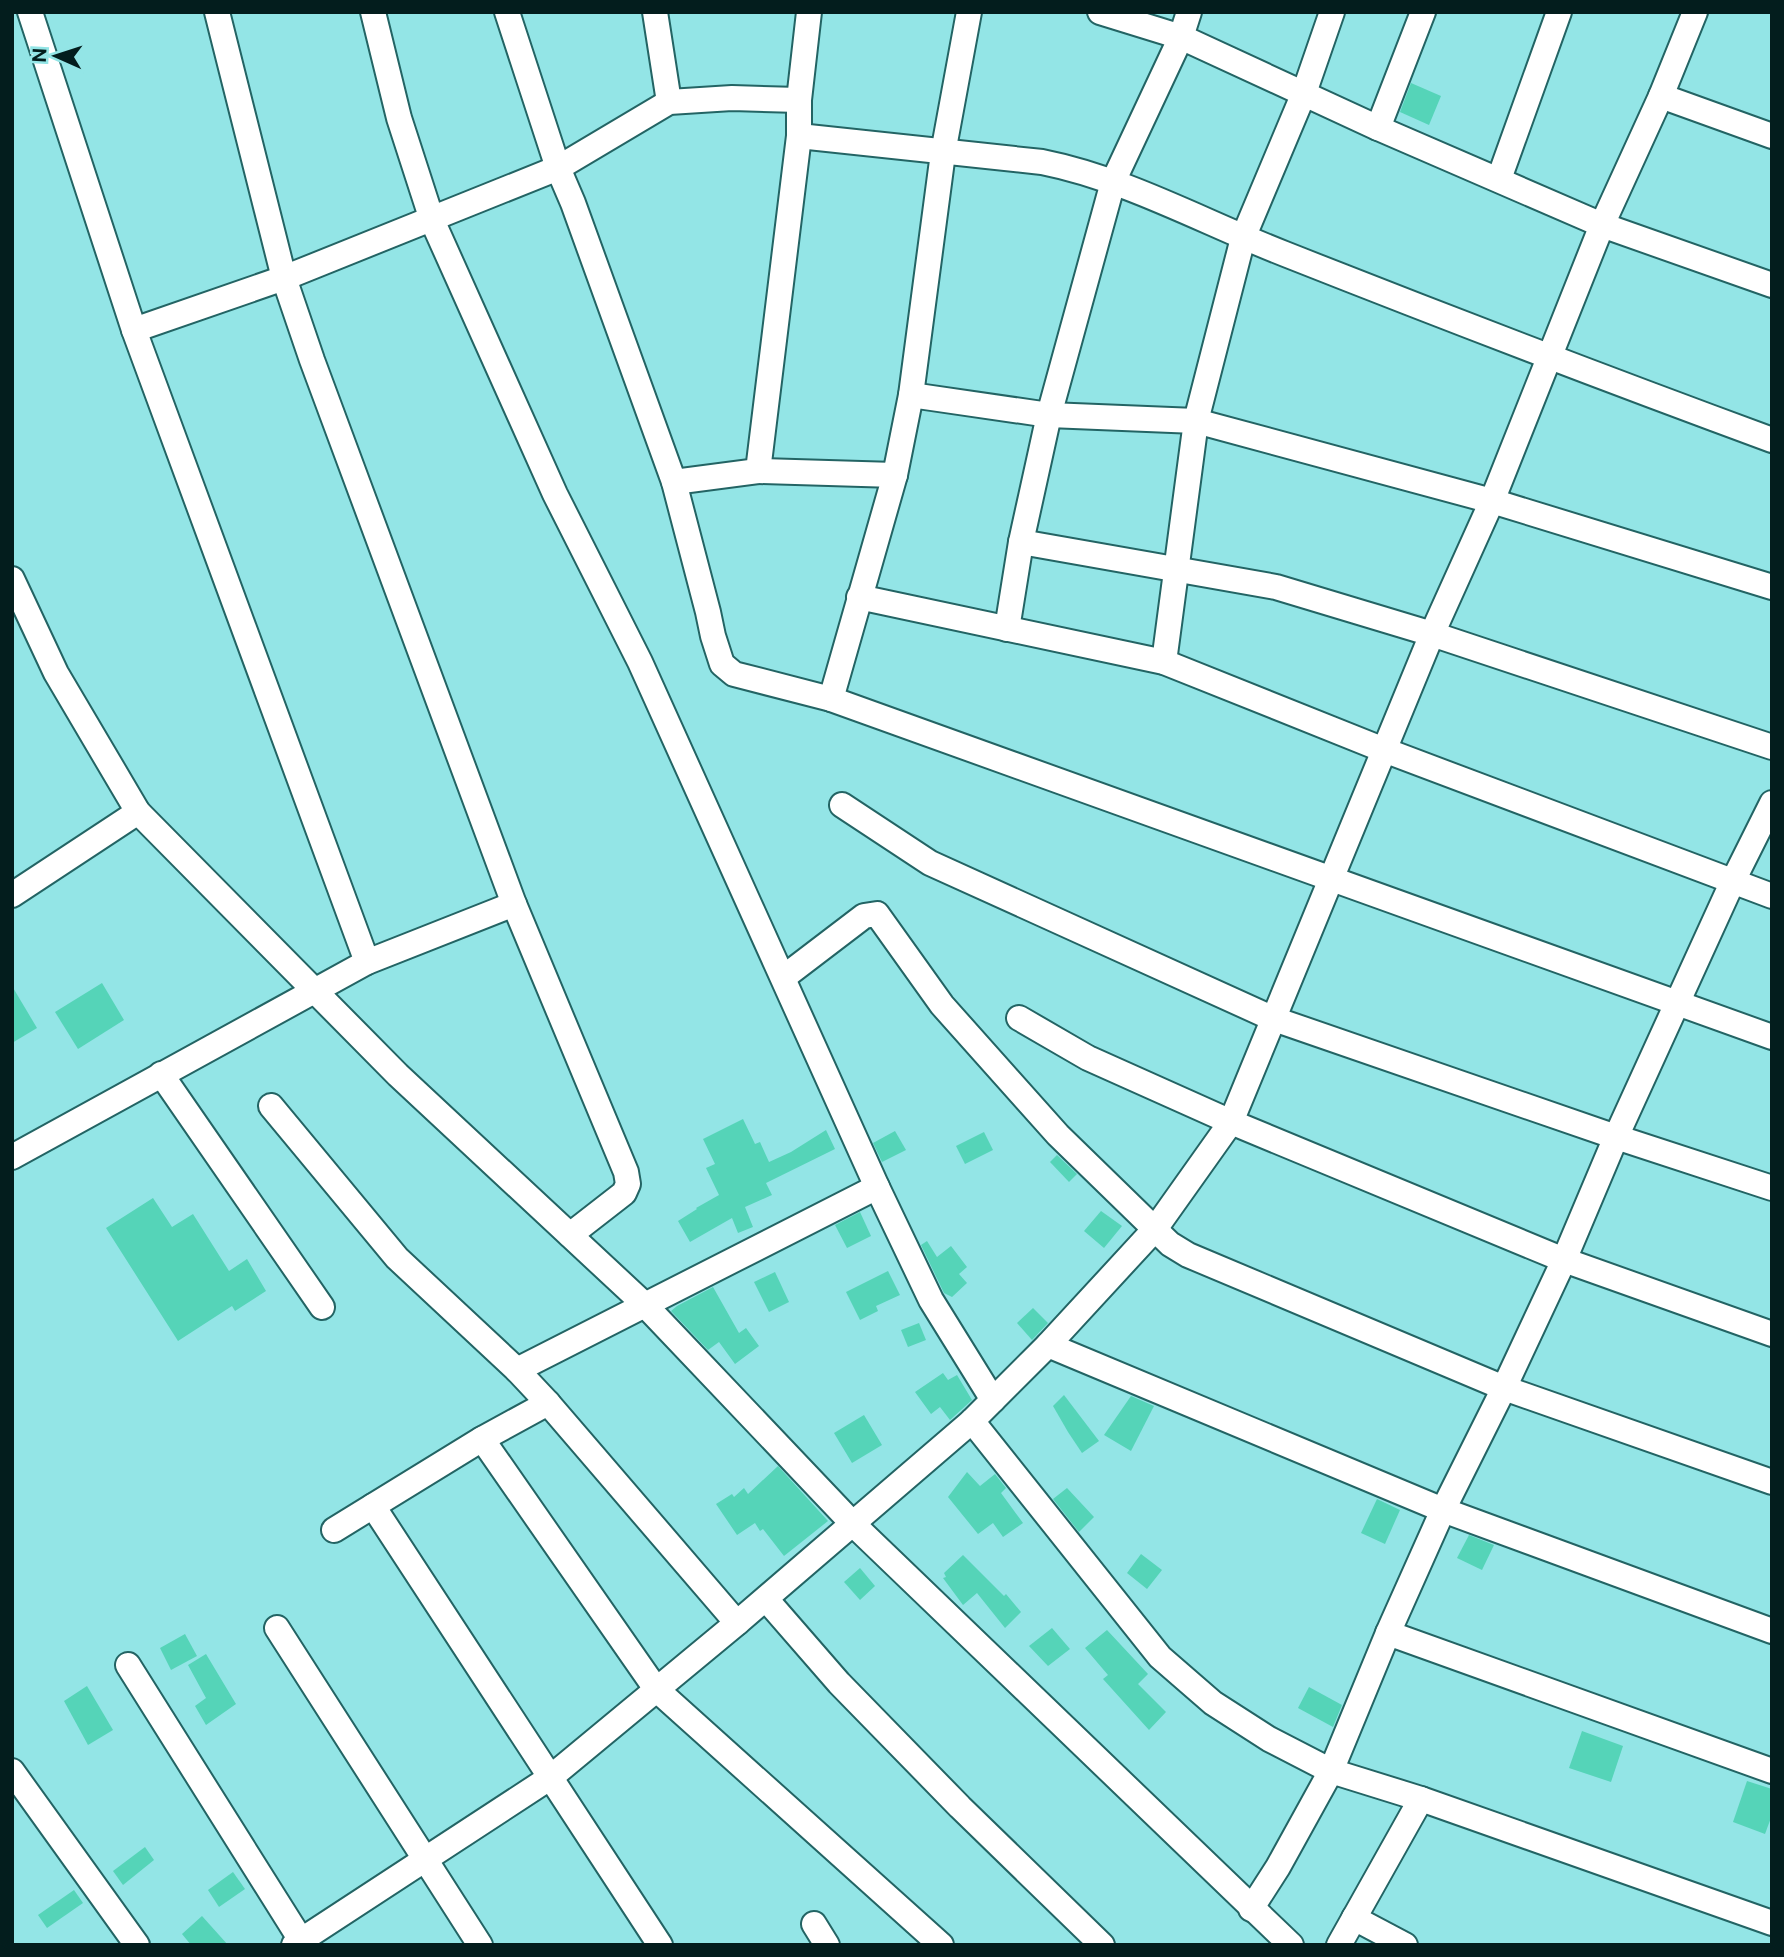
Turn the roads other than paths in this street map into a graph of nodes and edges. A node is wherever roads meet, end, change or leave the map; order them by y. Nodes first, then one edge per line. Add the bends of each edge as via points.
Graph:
1 (30, 12) edge
2 (217, 12) edge
3 (373, 12) edge
4 (507, 12) edge
5 (655, 12) edge
6 (809, 12) edge
7 (969, 12) edge
8 (1100, 12) edge
9 (1189, 12) edge
10 (1332, 12) edge
11 (1423, 12) edge
12 (1559, 12) edge
13 (1695, 12) edge
14 (1181, 37) junction
15 (1304, 93) junction
16 (1661, 96) junction
17 (799, 100) junction
18 (669, 102) junction
19 (1378, 128) junction
20 (799, 136) junction
21 (1772, 136) edge
22 (943, 153) junction
23 (558, 168) junction
24 (1499, 179) junction
25 (1113, 182) junction
26 (432, 220) junction
27 (1602, 225) junction
28 (1243, 238) junction
29 (284, 278) junction
30 (1772, 285) edge
31 (134, 330) junction
32 (1550, 359) junction
33 (911, 396) junction
34 (1049, 415) junction
35 (1196, 421) junction
36 (1772, 440) edge
37 (758, 471) junction
38 (895, 475) junction
39 (674, 482) junction
40 (1492, 501) junction
41 (1021, 542) junction
42 (1177, 569) junction
43 (12, 579) edge
44 (1772, 587) edge
45 (859, 597) junction
46 (1007, 629) junction
47 (1432, 634) junction
48 (1164, 662) junction
49 (831, 699) junction
50 (1772, 747) edge
51 (1384, 750) junction
52 (1772, 803) edge
53 (842, 805) dead end
54 (138, 812) junction
55 (1331, 877) junction
56 (1732, 883) junction
57 (12, 895) edge
58 (1772, 896) edge
59 (514, 904) junction
60 (367, 962) junction
61 (784, 976) junction
62 (315, 991) junction
63 (1678, 1004) junction
64 (1019, 1018) dead end
65 (1274, 1019) junction
66 (1772, 1037) edge
67 (162, 1074) junction
68 (271, 1105) dead end
69 (1231, 1122) junction
70 (1616, 1137) junction
71 (12, 1157) edge
72 (877, 1187) junction
73 (1772, 1188) edge
74 (1155, 1229) junction
75 (569, 1235) junction
76 (1564, 1260) junction
77 (645, 1305) junction
78 (322, 1307) dead end
79 (1772, 1334) edge
80 (1048, 1345) junction
81 (517, 1370) junction
82 (1504, 1388) junction
83 (993, 1400) junction
84 (548, 1403) junction
85 (972, 1421) junction
86 (482, 1439) junction
87 (1772, 1482) edge
88 (373, 1506) junction
89 (1443, 1510) junction
90 (853, 1524) junction
91 (334, 1530) dead end
92 (766, 1599) junction
93 (737, 1623) junction
94 (277, 1628) dead end
95 (1772, 1631) edge
96 (1388, 1633) junction
97 (128, 1665) dead end
98 (656, 1689) junction
99 (1331, 1770) junction
100 (12, 1771) edge
101 (1772, 1771) edge
102 (551, 1777) junction
103 (1421, 1799) junction
104 (423, 1859) junction
105 (1251, 1909) junction
106 (1354, 1918) junction
107 (1772, 1923) edge
108 (300, 1943) edge
109 (137, 1945) edge
110 (480, 1945) edge
111 (660, 1945) edge
112 (941, 1945) edge
113 (1101, 1945) edge
114 (1290, 1945) edge
115 (1339, 1945) edge
116 (1405, 1945) edge

1 - 31 street
2 - 29 street
3 - 26 street via 399,118
4 - 23 street
5 - 18 street
6 - 17 street
7 - 22 street
8 - 14 street
9 - 14 street
10 - 15 street
11 - 19 street
12 - 24 street
13 - 16 street
14 - 15 street
14 - 25 street
15 - 19 street
15 - 28 street
16 - 21 street
16 - 27 street
17 - 18 street
17 - 20 street
18 - 23 street
19 - 24 street
20 - 22 street
20 - 37 street
22 - 25 street via 1042,162
22 - 33 street
23 - 26 street
23 - 39 street
24 - 27 street
25 - 28 street
25 - 34 street
26 - 29 street
26 - 61 street via 555,494 640,662
27 - 30 street
27 - 32 street
28 - 32 street
28 - 35 street
29 - 31 street
29 - 59 street
31 - 60 street
32 - 36 street
32 - 40 street
33 - 34 street
33 - 38 street
34 - 35 street
34 - 41 street
35 - 40 street
35 - 42 street
37 - 38 street
37 - 39 street
38 - 45 street
39 - 49 street via 722,664 734,674
40 - 44 street
40 - 47 street
41 - 42 street
41 - 46 street
42 - 47 street via 1276,587
42 - 48 street
43 - 54 street via 56,673
45 - 46 street
45 - 49 street
46 - 48 street
47 - 50 street
47 - 51 street
48 - 51 street
49 - 55 street
51 - 55 street
51 - 56 street
52 - 56 street
53 - 65 street via 930,863
54 - 57 street
54 - 62 street
55 - 63 street
55 - 65 street
56 - 58 street
56 - 63 street
59 - 60 street
59 - 75 street via 628,1184 624,1193
60 - 62 street
61 - 72 street
61 - 74 street via 863,916 877,914 951,1015 1058,1135
62 - 67 street
62 - 75 street
63 - 66 street
63 - 70 street
64 - 69 street via 1088,1058
65 - 69 street
65 - 70 street
67 - 71 street
67 - 78 street
68 - 81 street via 397,1258
69 - 74 street
69 - 76 street
70 - 73 street
70 - 76 street
72 - 77 street
72 - 83 street via 931,1300
74 - 80 street
74 - 82 street via 1188,1255
75 - 77 street
76 - 79 street
76 - 82 street
77 - 81 street
77 - 90 street
80 - 83 street
80 - 89 street
81 - 84 street
82 - 87 street
82 - 89 street
83 - 85 street
84 - 86 street
84 - 93 street
85 - 90 street
85 - 99 street via 1160,1657 1213,1703 1269,1739
86 - 88 street
86 - 98 street
88 - 91 street
88 - 102 street
89 - 95 street
89 - 96 street
90 - 92 street
90 - 105 street
92 - 93 street
92 - 113 street via 848,1693
93 - 98 street
94 - 104 street
96 - 99 street
96 - 101 street
97 - 108 street
98 - 102 street
98 - 112 street
99 - 103 street
99 - 105 street
100 - 109 street
102 - 104 street
102 - 111 street
103 - 106 street
103 - 107 street
104 - 108 street
104 - 110 street
105 - 114 street
106 - 115 street
106 - 116 street

